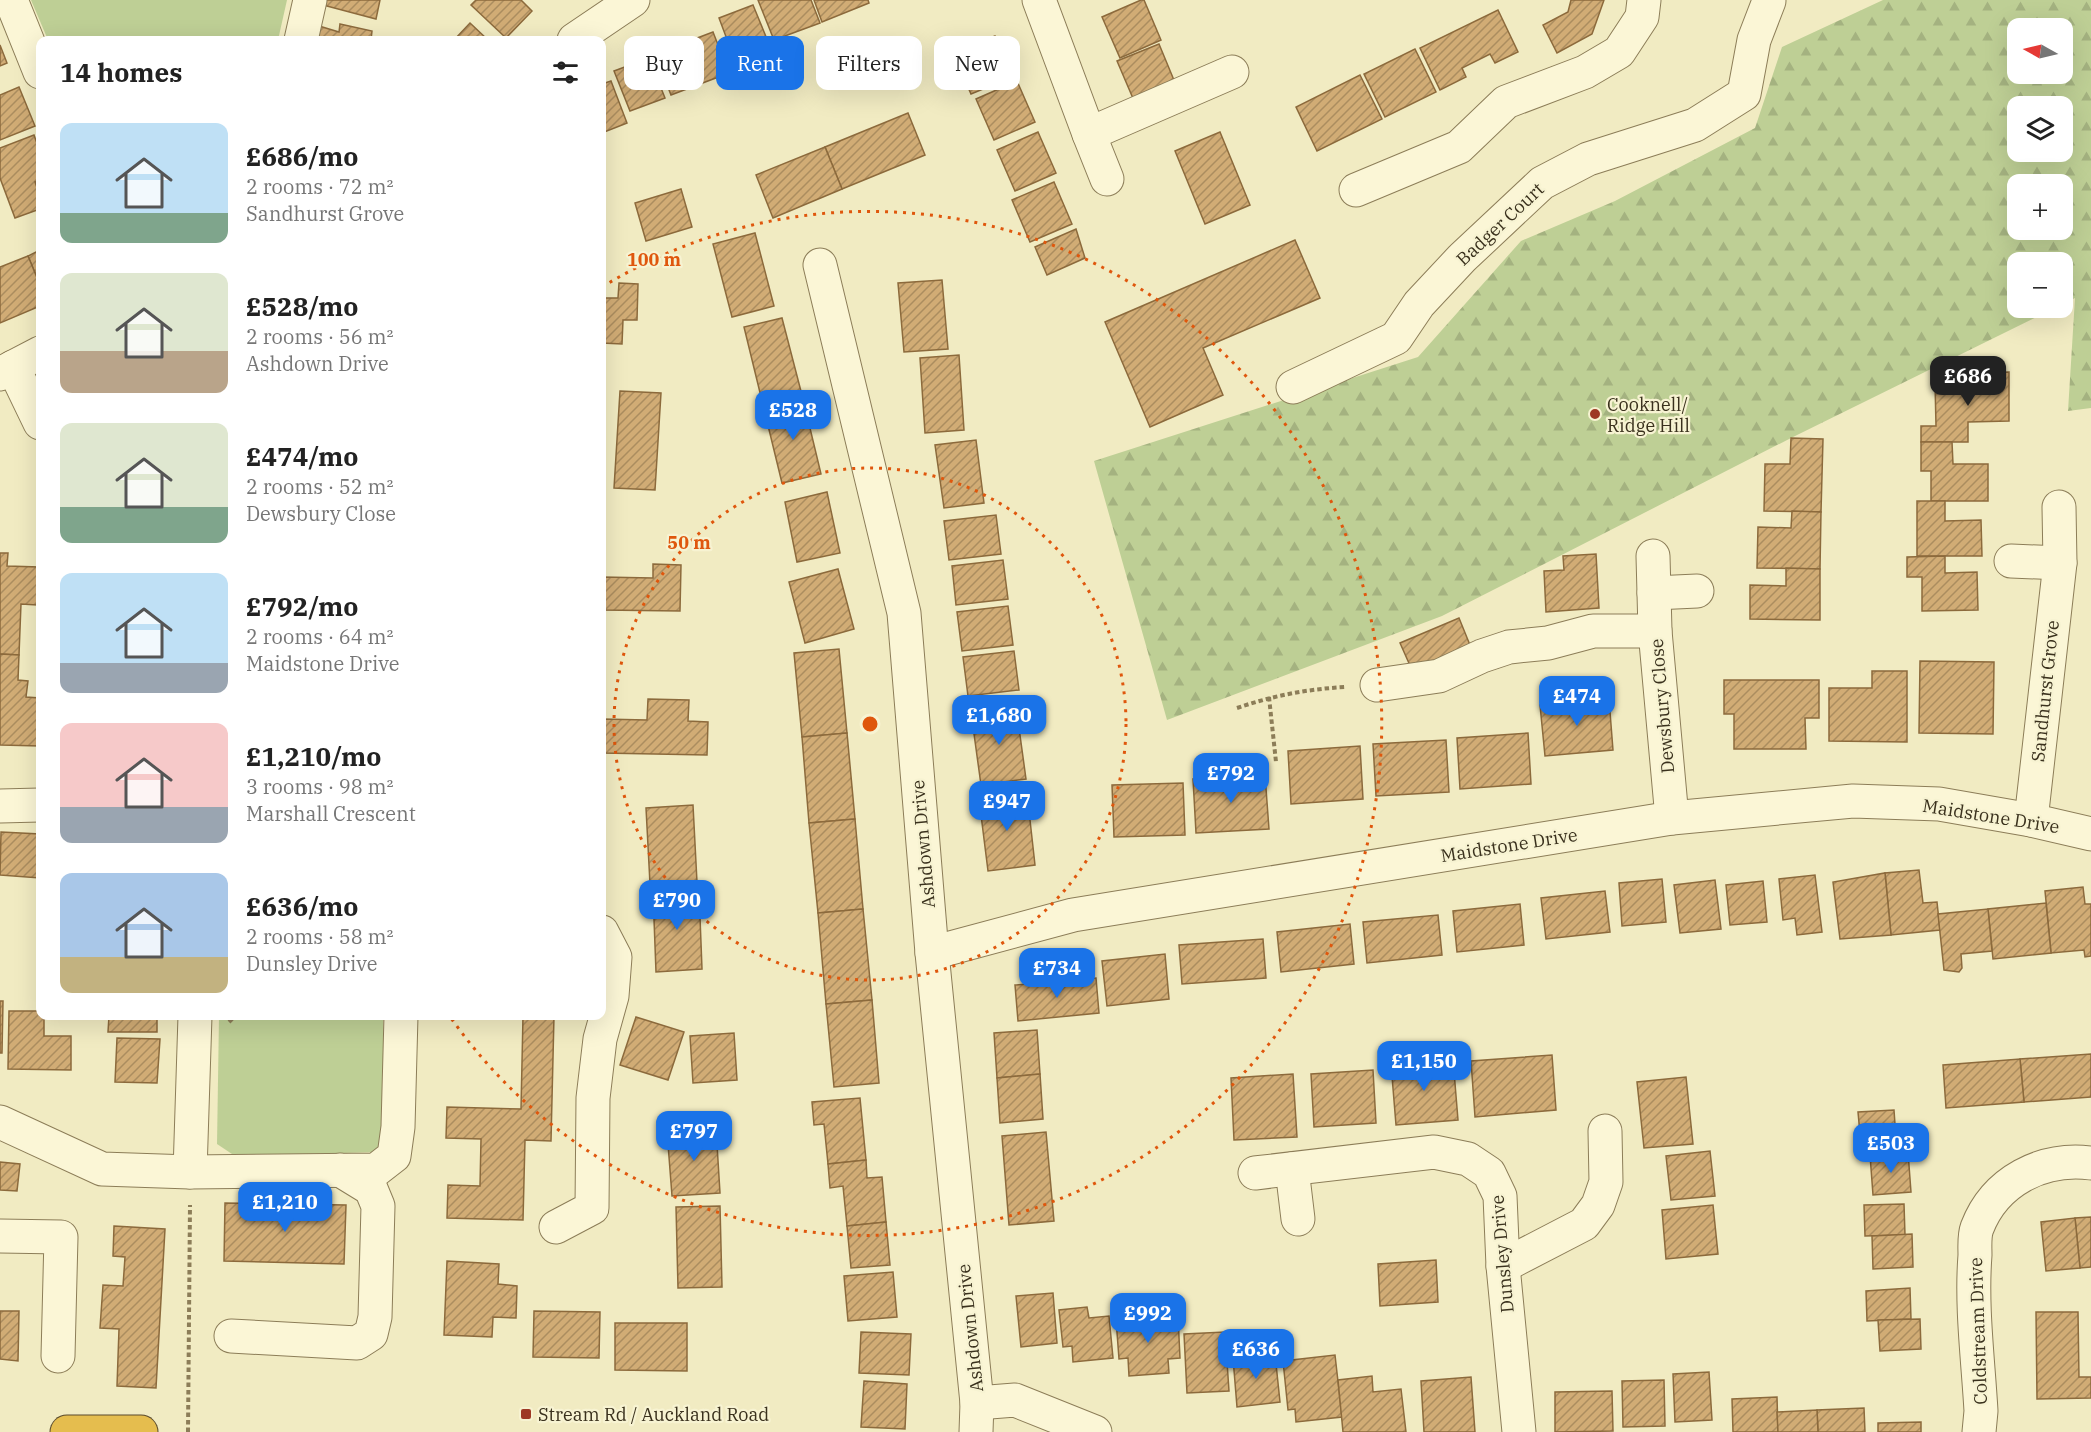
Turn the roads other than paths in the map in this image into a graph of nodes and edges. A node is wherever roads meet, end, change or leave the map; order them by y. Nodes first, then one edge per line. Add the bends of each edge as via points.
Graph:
1 (11, 0) edge
2 (310, 0) edge
3 (633, 0) edge
4 (1039, 0) edge
5 (1644, 0) edge
6 (1769, 0) edge
7 (302, 36) edge
8 (580, 36) edge
9 (36, 62) edge
10 (1232, 72) dead end
11 (1089, 134) junction
12 (1107, 179) dead end
13 (1356, 190) dead end
14 (820, 265) dead end
15 (18, 365) edge
16 (1293, 387) dead end
17 (36, 412) edge
18 (2059, 507) dead end
19 (1653, 556) dead end
20 (2012, 561) dead end
21 (2060, 563) junction
22 (1697, 591) dead end
23 (1654, 593) junction
24 (1655, 631) junction
25 (1377, 686) road end
26 (36, 805) edge
27 (0, 806) edge
28 (1672, 818) junction
29 (2031, 820) junction
30 (2091, 834) edge
31 (606, 940) edge
32 (932, 953) junction
33 (606, 1018) edge
34 (195, 1020) edge
35 (401, 1020) edge
36 (605, 1020) edge
37 (0, 1122) edge
38 (1605, 1131) dead end
39 (2091, 1162) edge
40 (1292, 1169) junction
41 (340, 1170) junction
42 (190, 1172) junction
43 (1255, 1173) dead end
44 (1298, 1219) dead end
45 (556, 1227) dead end
46 (0, 1236) edge
47 (1503, 1266) junction
48 (231, 1336) dead end
49 (58, 1356) dead end
50 (976, 1418) edge
51 (67, 1432) edge
52 (133, 1432) edge
53 (141, 1432) edge
54 (1095, 1432) edge
55 (1519, 1432) edge
56 (1979, 1432) edge

1 - 9 street
2 - 7 street
3 - 8 street
4 - 11 street
5 - 13 street via 1641,17 1619,52 1585,72 1506,102 1459,147
6 - 16 street, Badger Court via 1754,40 1744,93 1695,125 1588,159 1542,183 1455,265 1419,304 1396,338
10 - 11 street
11 - 12 street
14 - 32 street, Ashdown Drive via 904,613
15 - 17 street
18 - 21 street, Sandhurst Grove
19 - 23 street, Dewsbury Close
20 - 21 street
21 - 29 street, Sandhurst Grove
22 - 23 street
23 - 24 street, Dewsbury Close
24 - 25 street via 1593,632 1509,647 1438,675
24 - 28 street, Dewsbury Close
26 - 27 street
28 - 29 street, Maidstone Drive via 1854,801 1939,804
28 - 32 street, Maidstone Drive via 1073,915
29 - 30 street, Maidstone Drive
31 - 33 street via 615,957
32 - 50 street, Ashdown Drive
34 - 42 street
35 - 41 street via 398,1127 393,1156 376,1170
36 - 45 street via 593,1098 592,1208
37 - 42 street via 102,1169
38 - 47 street via 1606,1182 1598,1206 1584,1224
39 - 56 street, Coldstream Drive via 2049,1164 2019,1176 1989,1206 1976,1229 1973,1276
40 - 43 street, Dunsley Drive
40 - 44 street
40 - 47 street, Dunsley Drive via 1434,1152 1468,1159 1489,1173 1500,1196
41 - 42 street
41 - 48 street via 371,1189 378,1206 375,1317 371,1334 357,1343
46 - 49 street via 61,1237
47 - 55 street, Dunsley Drive
50 - 54 street via 1015,1400
51 - 52 highway
52 - 53 highway

